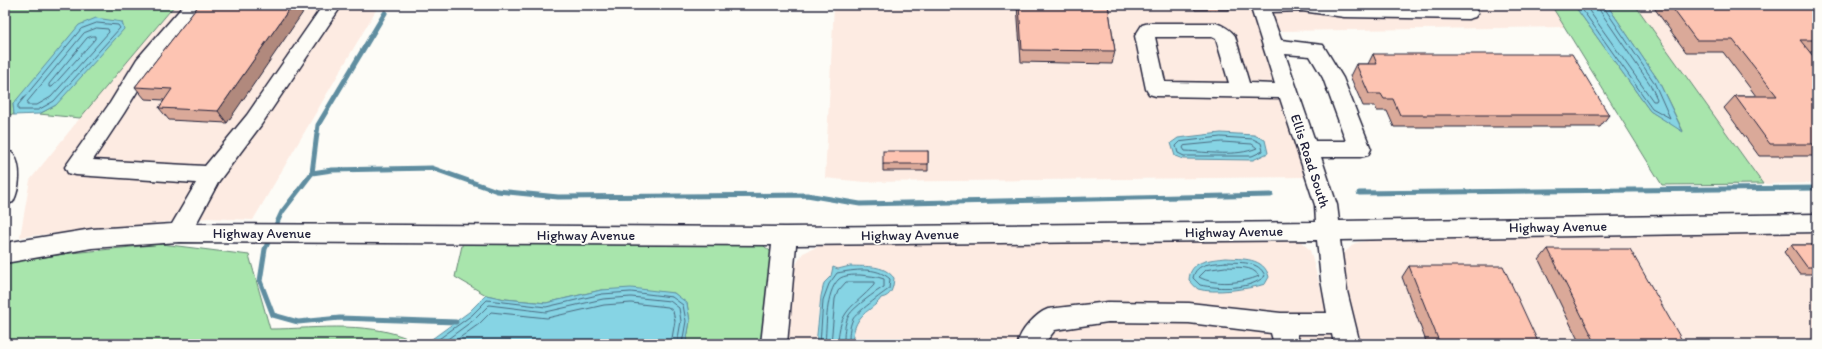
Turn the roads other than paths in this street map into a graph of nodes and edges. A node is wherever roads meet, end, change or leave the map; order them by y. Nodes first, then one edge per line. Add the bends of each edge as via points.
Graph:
1 (194, 5) edge
2 (333, 5) edge
3 (1259, 6) edge
4 (1468, 13) dead end
5 (1272, 46) junction
6 (1240, 90) junction
7 (1287, 90) junction
8 (1307, 149) junction
9 (5, 159) edge
10 (211, 175) junction
11 (5, 196) edge
12 (1817, 223) edge
13 (1329, 230) junction
14 (179, 233) junction
15 (785, 236) junction
16 (5, 253) edge
17 (1284, 334) edge
18 (1344, 334) edge
19 (774, 344) edge
20 (1031, 344) edge

1 - 10 street via 144,64 76,167
2 - 10 street via 254,120
3 - 4 street via 1302,5 1344,11
3 - 5 street, Ellis Road South
5 - 7 street, Ellis Road South
5 - 8 street via 1316,50 1333,78 1360,149
6 - 6 street via 1156,89 1145,36 1149,30 1216,30 1225,36
6 - 7 street
7 - 8 street, Ellis Road South
8 - 13 street, Ellis Road South via 1326,205
9 - 11 street
10 - 14 street
12 - 13 street, Highway Avenue
13 - 15 street, Highway Avenue
13 - 18 street, Ellis Road South via 1330,258
14 - 15 street, Highway Avenue
14 - 16 street, Highway Avenue via 108,236
15 - 19 street
17 - 18 street
17 - 20 street via 1189,314 1108,312 1048,320

